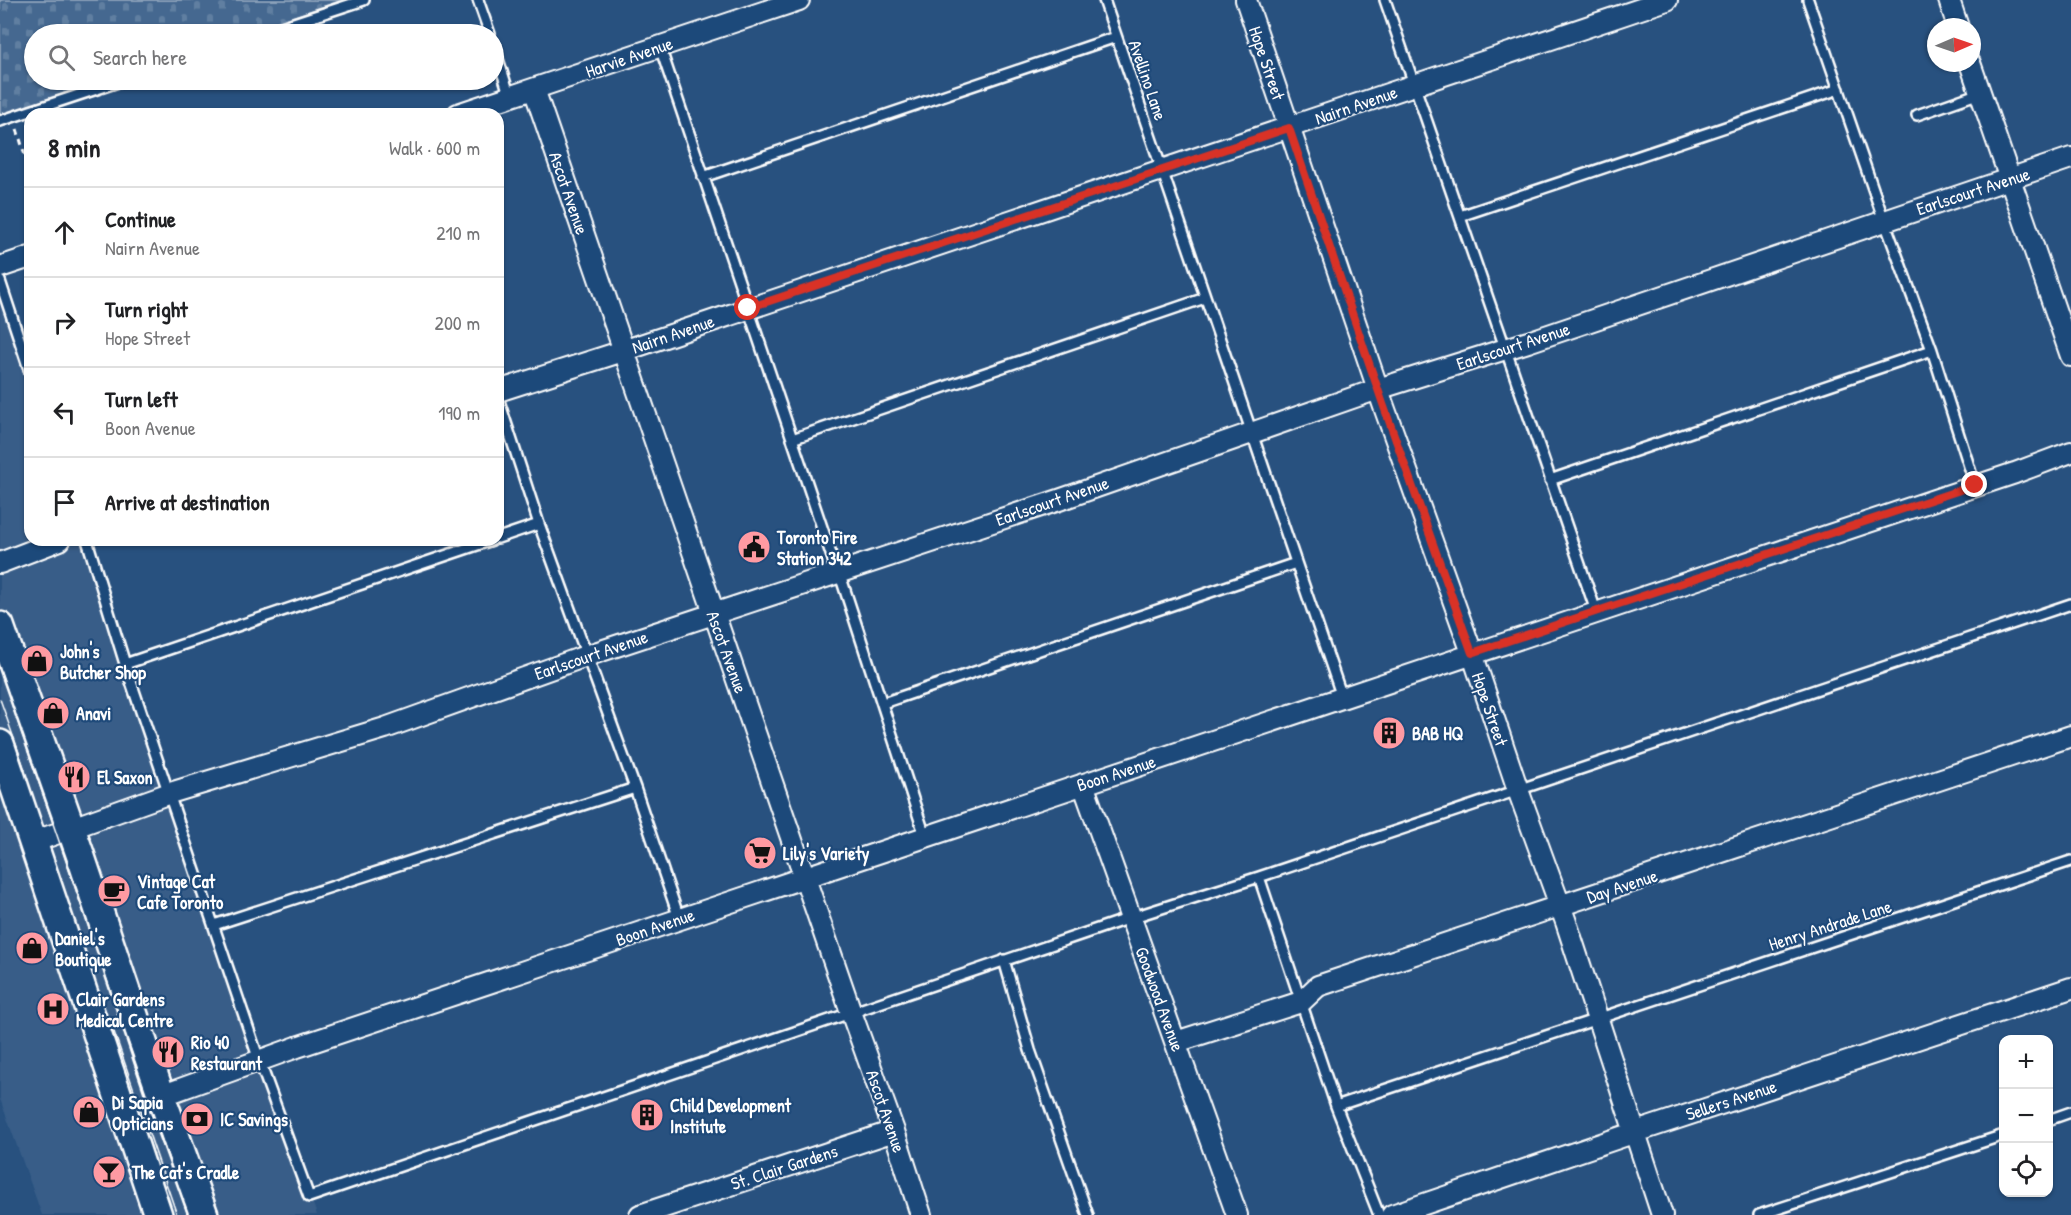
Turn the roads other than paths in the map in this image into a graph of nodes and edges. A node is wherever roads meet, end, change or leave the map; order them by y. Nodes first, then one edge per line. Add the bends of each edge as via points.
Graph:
1 (364, 0) edge
2 (478, 0) edge
3 (799, 0) edge
4 (1104, 0) edge
5 (1246, 0) edge
6 (1385, 0) edge
7 (1667, 0) edge
8 (1808, 0) edge
9 (1949, 0) edge
10 (1955, 18) edge
11 (291, 24) edge
12 (486, 24) edge
13 (1116, 37) junction
14 (660, 47) junction
15 (1973, 72) edge
16 (504, 78) edge
17 (1414, 85) junction
18 (534, 89) junction
19 (1839, 89) junction
20 (94, 90) edge
21 (1980, 93) junction
22 (510, 97) junction
23 (39, 108) edge
24 (476, 108) edge
25 (24, 113) edge
26 (1917, 114) dead end
27 (0, 121) edge
28 (1289, 128) junction
29 (2071, 158) edge
30 (1161, 170) junction
31 (703, 177) junction
32 (2009, 178) junction
33 (1460, 216) junction
34 (1885, 220) junction
35 (24, 259) edge
36 (0, 267) edge
37 (0, 281) edge
38 (1205, 298) junction
39 (748, 308) junction
40 (1506, 348) junction
41 (1932, 350) junction
42 (624, 351) junction
43 (24, 354) edge
44 (2071, 356) edge
45 (504, 389) edge
46 (1378, 389) junction
47 (504, 416) edge
48 (1251, 434) junction
49 (792, 439) junction
50 (2071, 452) edge
51 (1550, 480) junction
52 (1975, 485) junction
53 (539, 524) junction
54 (504, 536) edge
55 (44, 546) edge
56 (89, 546) edge
57 (474, 546) edge
58 (0, 562) edge
59 (1296, 563) junction
60 (838, 572) junction
61 (2071, 604) edge
62 (1596, 611) junction
63 (714, 614) junction
64 (0, 626) edge
65 (1472, 653) junction
66 (586, 656) junction
67 (125, 664) junction
68 (1342, 697) junction
69 (883, 703) junction
70 (2071, 736) edge
71 (0, 744) edge
72 (1083, 784) junction
73 (635, 788) junction
74 (1518, 790) junction
75 (170, 793) junction
76 (71, 829) junction
77 (925, 836) junction
78 (33, 842) junction
79 (2071, 861) edge
80 (805, 876) junction
81 (1259, 877) junction
82 (1560, 908) junction
83 (679, 918) junction
84 (1130, 918) junction
85 (214, 925) junction
86 (1004, 960) junction
87 (2071, 988) edge
88 (1301, 1002) junction
89 (851, 1012) junction
90 (1599, 1019) junction
91 (1176, 1042) junction
92 (260, 1060) junction
93 (161, 1096) junction
94 (1336, 1106) junction
95 (2071, 1112) edge
96 (2053, 1119) edge
97 (894, 1131) junction
98 (1636, 1132) junction
99 (1999, 1137) edge
100 (158, 1215) edge
101 (204, 1215) edge
102 (640, 1215) edge
103 (921, 1215) edge
104 (1088, 1215) edge
105 (1237, 1215) edge
106 (1379, 1215) edge
107 (1392, 1215) edge
108 (1662, 1215) edge
109 (1759, 1215) edge

1 - 11 lane
2 - 12 lane
3 - 14 street, Harvie Avenue
4 - 13 lane, Avellino Lane
5 - 28 street, Hope Street
6 - 17 lane
7 - 17 street, Nairn Avenue
8 - 19 lane
9 - 10 street
13 - 30 lane, Avellino Lane
13 - 31 lane
14 - 18 street, Harvie Avenue
14 - 31 lane
15 - 21 street
16 - 22 lane
17 - 28 street, Nairn Avenue
17 - 33 lane
18 - 22 street, Harvie Avenue
18 - 42 street, Ascot Avenue
19 - 33 lane
19 - 34 lane
20 - 23 lane
21 - 26 lane
21 - 32 street
22 - 24 street, Harvie Avenue
25 - 27 lane
28 - 30 street, Nairn Avenue
28 - 46 street, Hope Street
29 - 32 street, Earlscourt Avenue
30 - 38 lane, Avellino Lane
30 - 39 street, Nairn Avenue
31 - 39 lane
32 - 34 street, Earlscourt Avenue
32 - 44 street
33 - 40 lane
34 - 40 street, Earlscourt Avenue
34 - 41 lane
35 - 36 street
37 - 43 lane
38 - 48 lane, Avellino Lane
38 - 49 lane
39 - 42 street, Nairn Avenue
39 - 49 lane
40 - 46 street, Earlscourt Avenue
40 - 51 lane
41 - 51 lane
41 - 52 lane
42 - 45 street, Nairn Avenue
42 - 63 street, Ascot Avenue
46 - 48 street, Earlscourt Avenue
46 - 65 street, Hope Street
47 - 53 lane
48 - 59 lane, Avellino Lane
48 - 60 street, Earlscourt Avenue
49 - 60 lane
50 - 52 street, Boon Avenue
51 - 62 lane
52 - 62 street, Boon Avenue
53 - 54 lane
53 - 66 lane
55 - 58 street
56 - 67 lane
57 - 67 lane
59 - 68 lane, Avellino Lane
59 - 69 lane
60 - 63 street, Earlscourt Avenue
60 - 69 lane
61 - 74 lane
62 - 65 street, Boon Avenue
63 - 66 street, Earlscourt Avenue
63 - 80 street, Ascot Avenue
64 - 76 main road
65 - 68 street, Boon Avenue
65 - 74 street, Hope Street
66 - 73 lane
66 - 75 street, Earlscourt Avenue via 385,728
67 - 75 lane
68 - 72 street, Boon Avenue
69 - 77 lane
70 - 82 street, Day Avenue
71 - 78 main road
72 - 77 street, Boon Avenue
72 - 84 street, Goodwood Avenue
73 - 83 lane
73 - 85 lane
74 - 81 lane
74 - 82 street, Hope Street
75 - 76 street, Earlscourt Avenue
75 - 85 lane
76 - 78 street, Earlscourt Avenue
76 - 93 main road
77 - 80 street, Boon Avenue
78 - 100 main road
79 - 90 lane, Henry Andrade Lane
80 - 83 street, Boon Avenue
80 - 89 street, Ascot Avenue
81 - 84 lane
81 - 88 lane
82 - 88 street, Day Avenue via 1318,986
82 - 90 street, Hope Street
83 - 92 street, Boon Avenue
84 - 86 lane
84 - 91 street, Goodwood Avenue
85 - 92 lane
86 - 89 lane
86 - 104 lane via 1030,1050
87 - 98 street, Sellers Avenue
88 - 91 street, Day Avenue
88 - 94 lane
89 - 92 lane via 309,1197
89 - 97 street, Ascot Avenue
90 - 94 lane, Henry Andrade Lane
90 - 98 street, Hope Street
91 - 105 street, Goodwood Avenue
92 - 93 street, Boon Avenue
93 - 101 main road
94 - 106 lane
95 - 96 lane
97 - 102 street, St. Clair Gardens
97 - 103 street, Ascot Avenue
98 - 107 street, Sellers Avenue
98 - 108 street, Hope Street
99 - 109 lane

